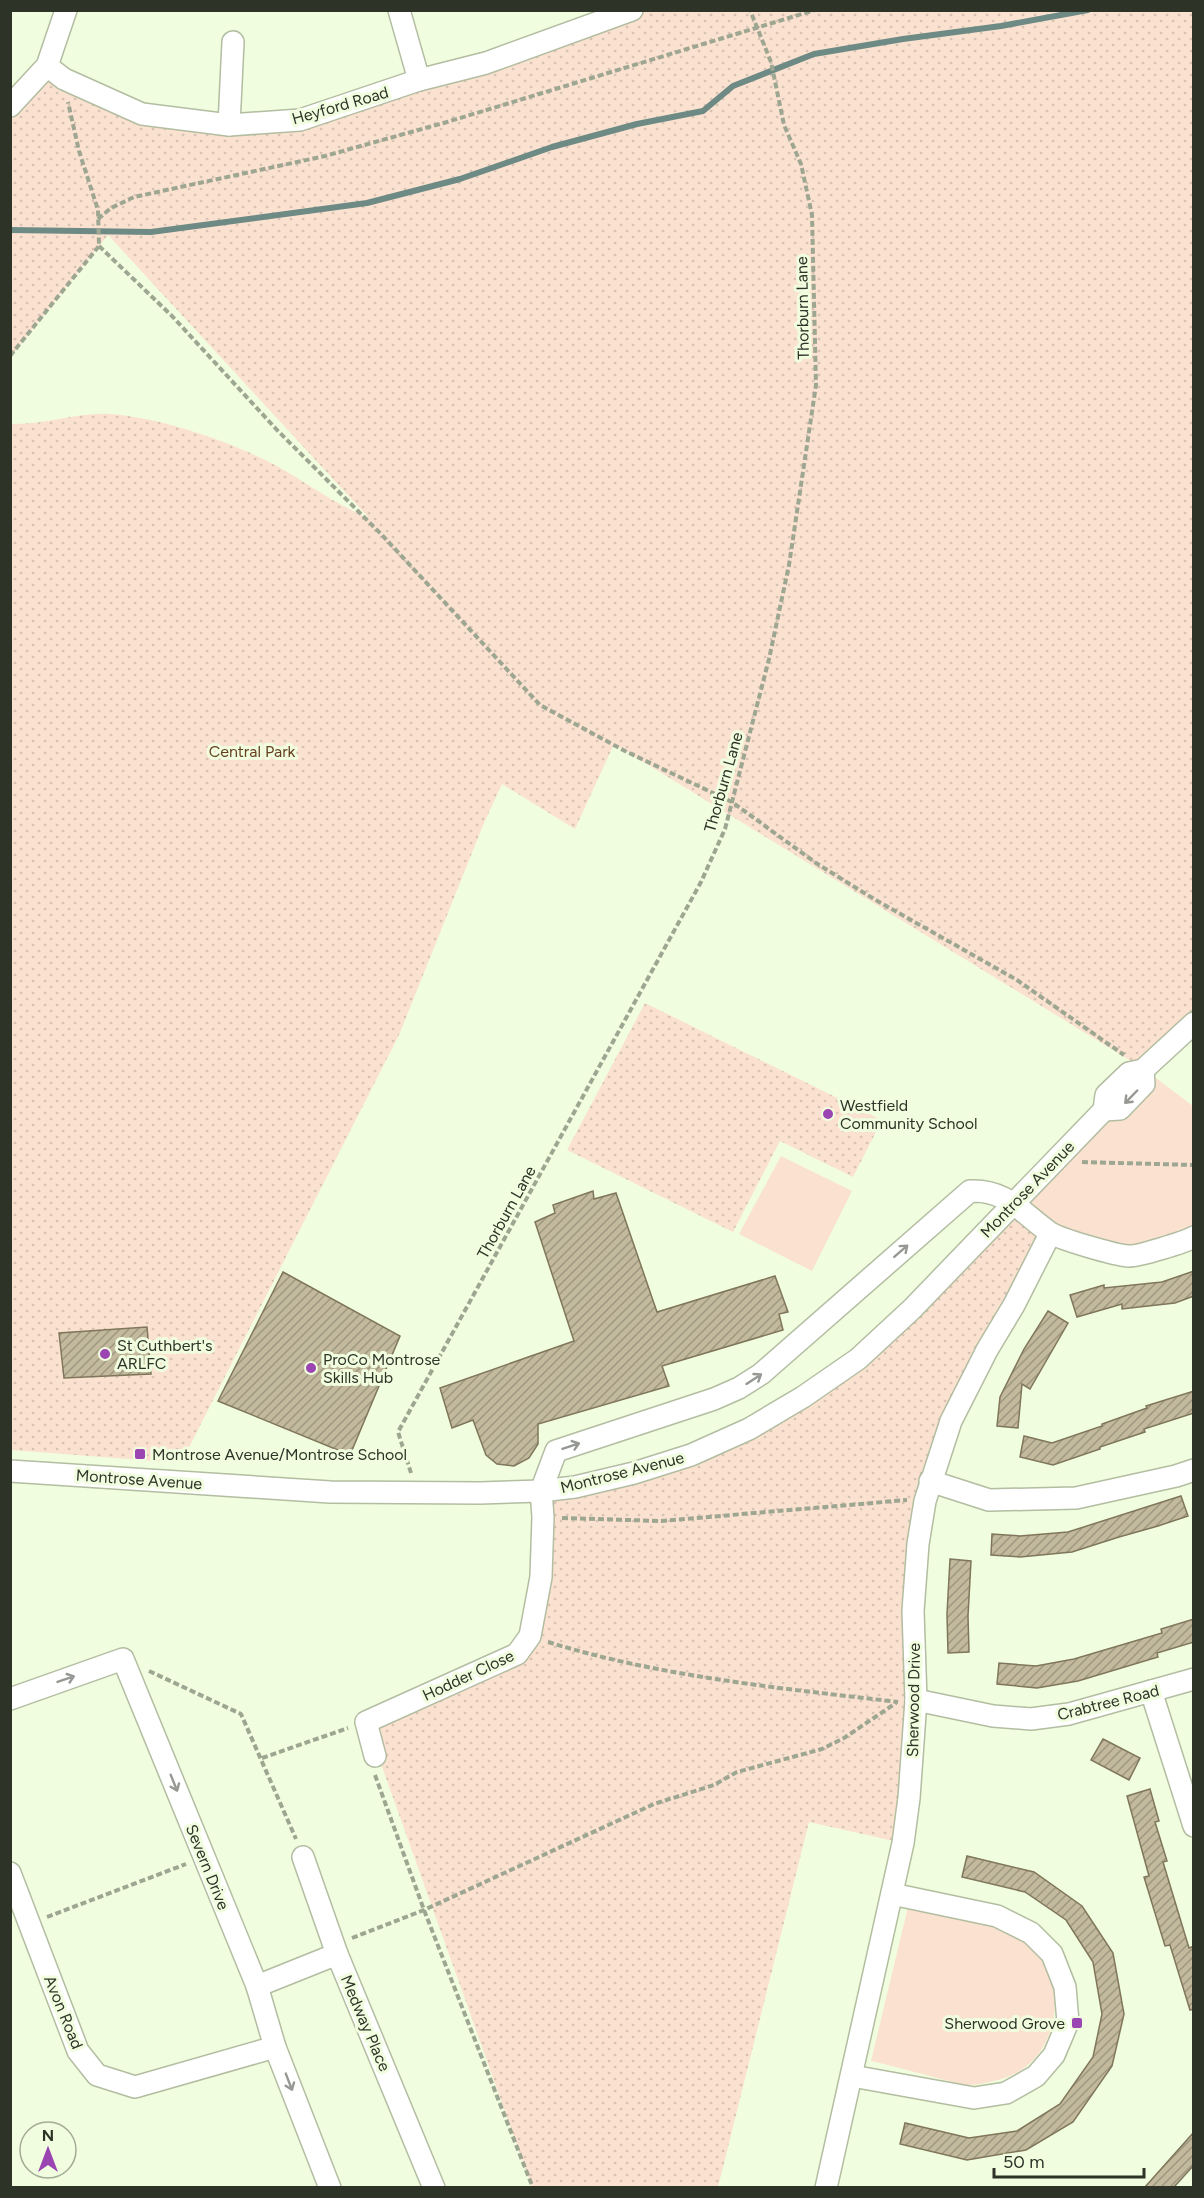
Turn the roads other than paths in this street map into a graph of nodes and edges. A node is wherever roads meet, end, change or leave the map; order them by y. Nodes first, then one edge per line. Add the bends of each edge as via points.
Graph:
1 (66, 10) edge
2 (399, 10) edge
3 (632, 10) edge
4 (232, 42) dead end
5 (55, 73) junction
6 (419, 80) junction
7 (10, 106) edge
8 (229, 125) junction
9 (1194, 1023) edge
10 (1014, 1203) junction
11 (1050, 1234) junction
12 (1194, 1237) edge
13 (1194, 1470) edge
14 (10, 1471) edge
15 (541, 1491) junction
16 (928, 1491) junction
17 (1194, 1679) edge
18 (1151, 1691) junction
19 (10, 1699) edge
20 (907, 1701) junction
21 (375, 1756) road end
22 (1194, 1826) edge
23 (303, 1857) road end
24 (10, 1873) edge
25 (892, 1894) junction
26 (335, 1949) junction
27 (256, 1986) junction
28 (275, 2048) junction
29 (852, 2076) junction
30 (330, 2187) edge
31 (434, 2187) edge
32 (826, 2187) edge

1 - 5 street
2 - 6 street
3 - 6 street, Heyford Road via 486,63
4 - 8 street
5 - 7 street
5 - 8 street, Heyford Road via 142,114
6 - 8 street, Heyford Road via 300,120
9 - 10 street, Montrose Avenue via 1143,1069 1144,1084 1120,1109 1104,1110
10 - 11 street
10 - 15 street, Montrose Avenue via 858,1359 803,1397 749,1429 692,1455 634,1473
15 -> 10 street via 556,1451 714,1399 761,1374 970,1191 983,1190
11 - 12 street via 1130,1257
11 - 16 street, Sherwood Drive via 951,1421
13 - 16 street via 1076,1498 989,1500
14 - 15 street, Montrose Avenue via 319,1491
15 - 21 street, Hodder Close via 541,1577 530,1636 517,1654 366,1722
16 - 20 street, Sherwood Drive via 918,1544
17 - 18 street, Crabtree Road
18 - 20 street, Crabtree Road via 1069,1714 1031,1719
18 - 22 street
19 -> 27 street, Severn Drive via 123,1659
20 - 25 street, Sherwood Drive via 909,1798
23 - 26 street, Medway Place
24 - 28 street, Avon Road via 78,2051 97,2075 135,2087
25 - 29 street, Sherwood Drive
25 - 29 street via 998,1916 1031,1933 1052,1954 1065,1987 1068,2022 1054,2055 1036,2076 1006,2093 974,2098
26 - 27 street
26 - 31 street, Medway Place
27 - 28 street, Severn Drive
28 -> 30 street, Severn Drive
29 - 32 street, Sherwood Drive

